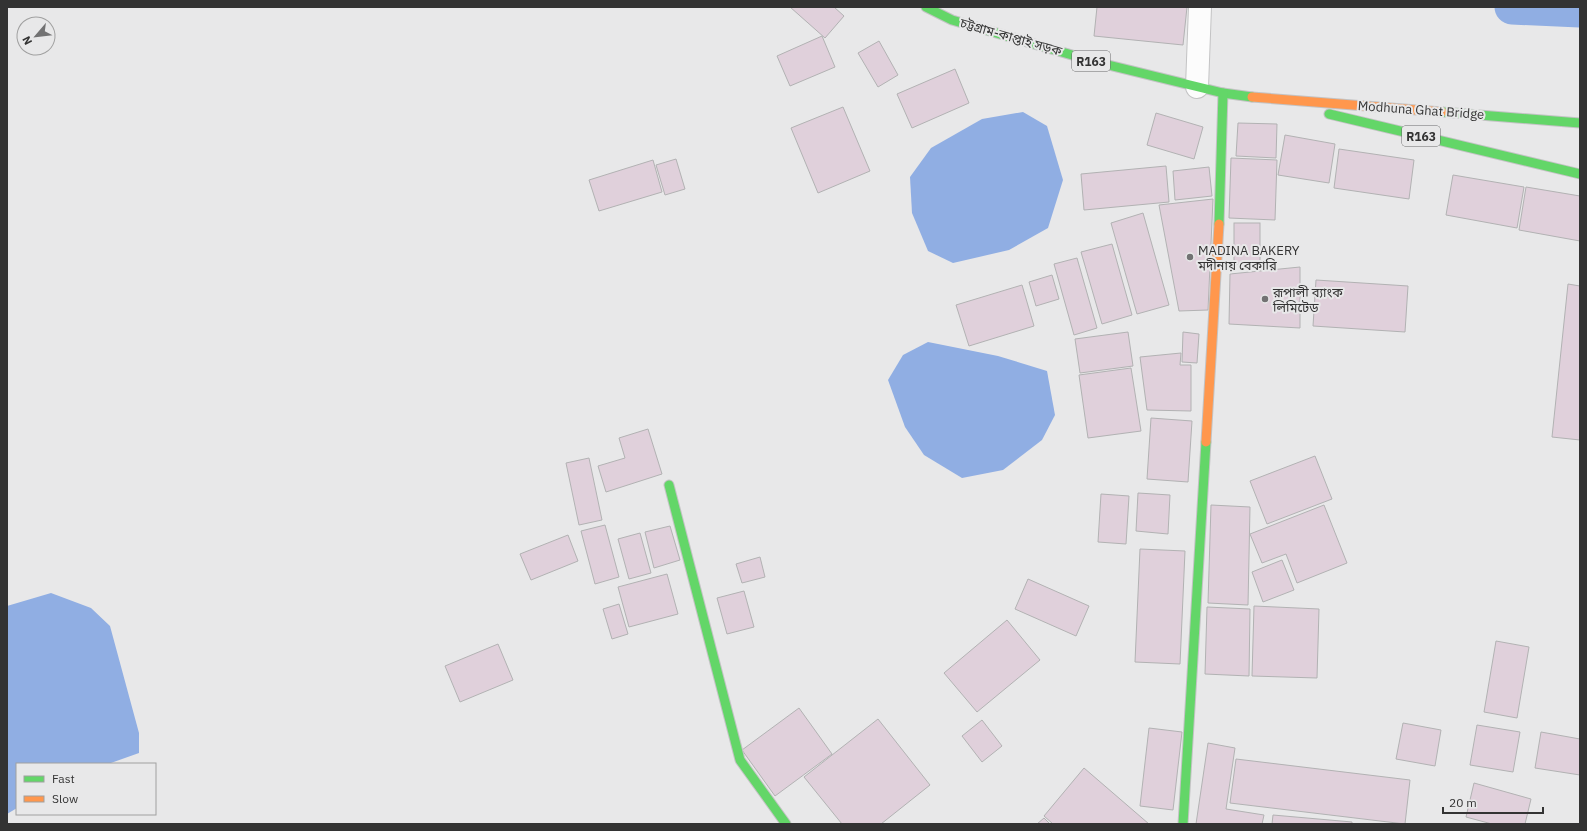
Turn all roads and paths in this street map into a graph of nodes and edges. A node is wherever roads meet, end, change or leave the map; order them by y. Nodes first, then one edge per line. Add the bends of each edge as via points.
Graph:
1 (926, 7) edge
2 (1200, 7) edge
3 (1197, 87) junction
4 (1223, 93) junction
5 (1262, 98) junction
6 (1580, 123) edge
7 (1580, 174) edge
8 (670, 485) dead end
9 (786, 824) edge
10 (1183, 824) edge

1 - 3 street, চট্টগ্রাম-কাপ্তাই সড়ক / R163 via 952,20 982,29 1096,62
2 - 3 street
3 - 4 street, চট্টগ্রাম-কাপ্তাই সড়ক / R163
4 - 5 street, চট্টগ্রাম-কাপ্তাই সড়ক / R163
4 - 10 street via 1221,191
5 - 6 street, Modhuna Ghat Bridge / R163
5 - 7 street, R163
8 - 9 street via 740,760

